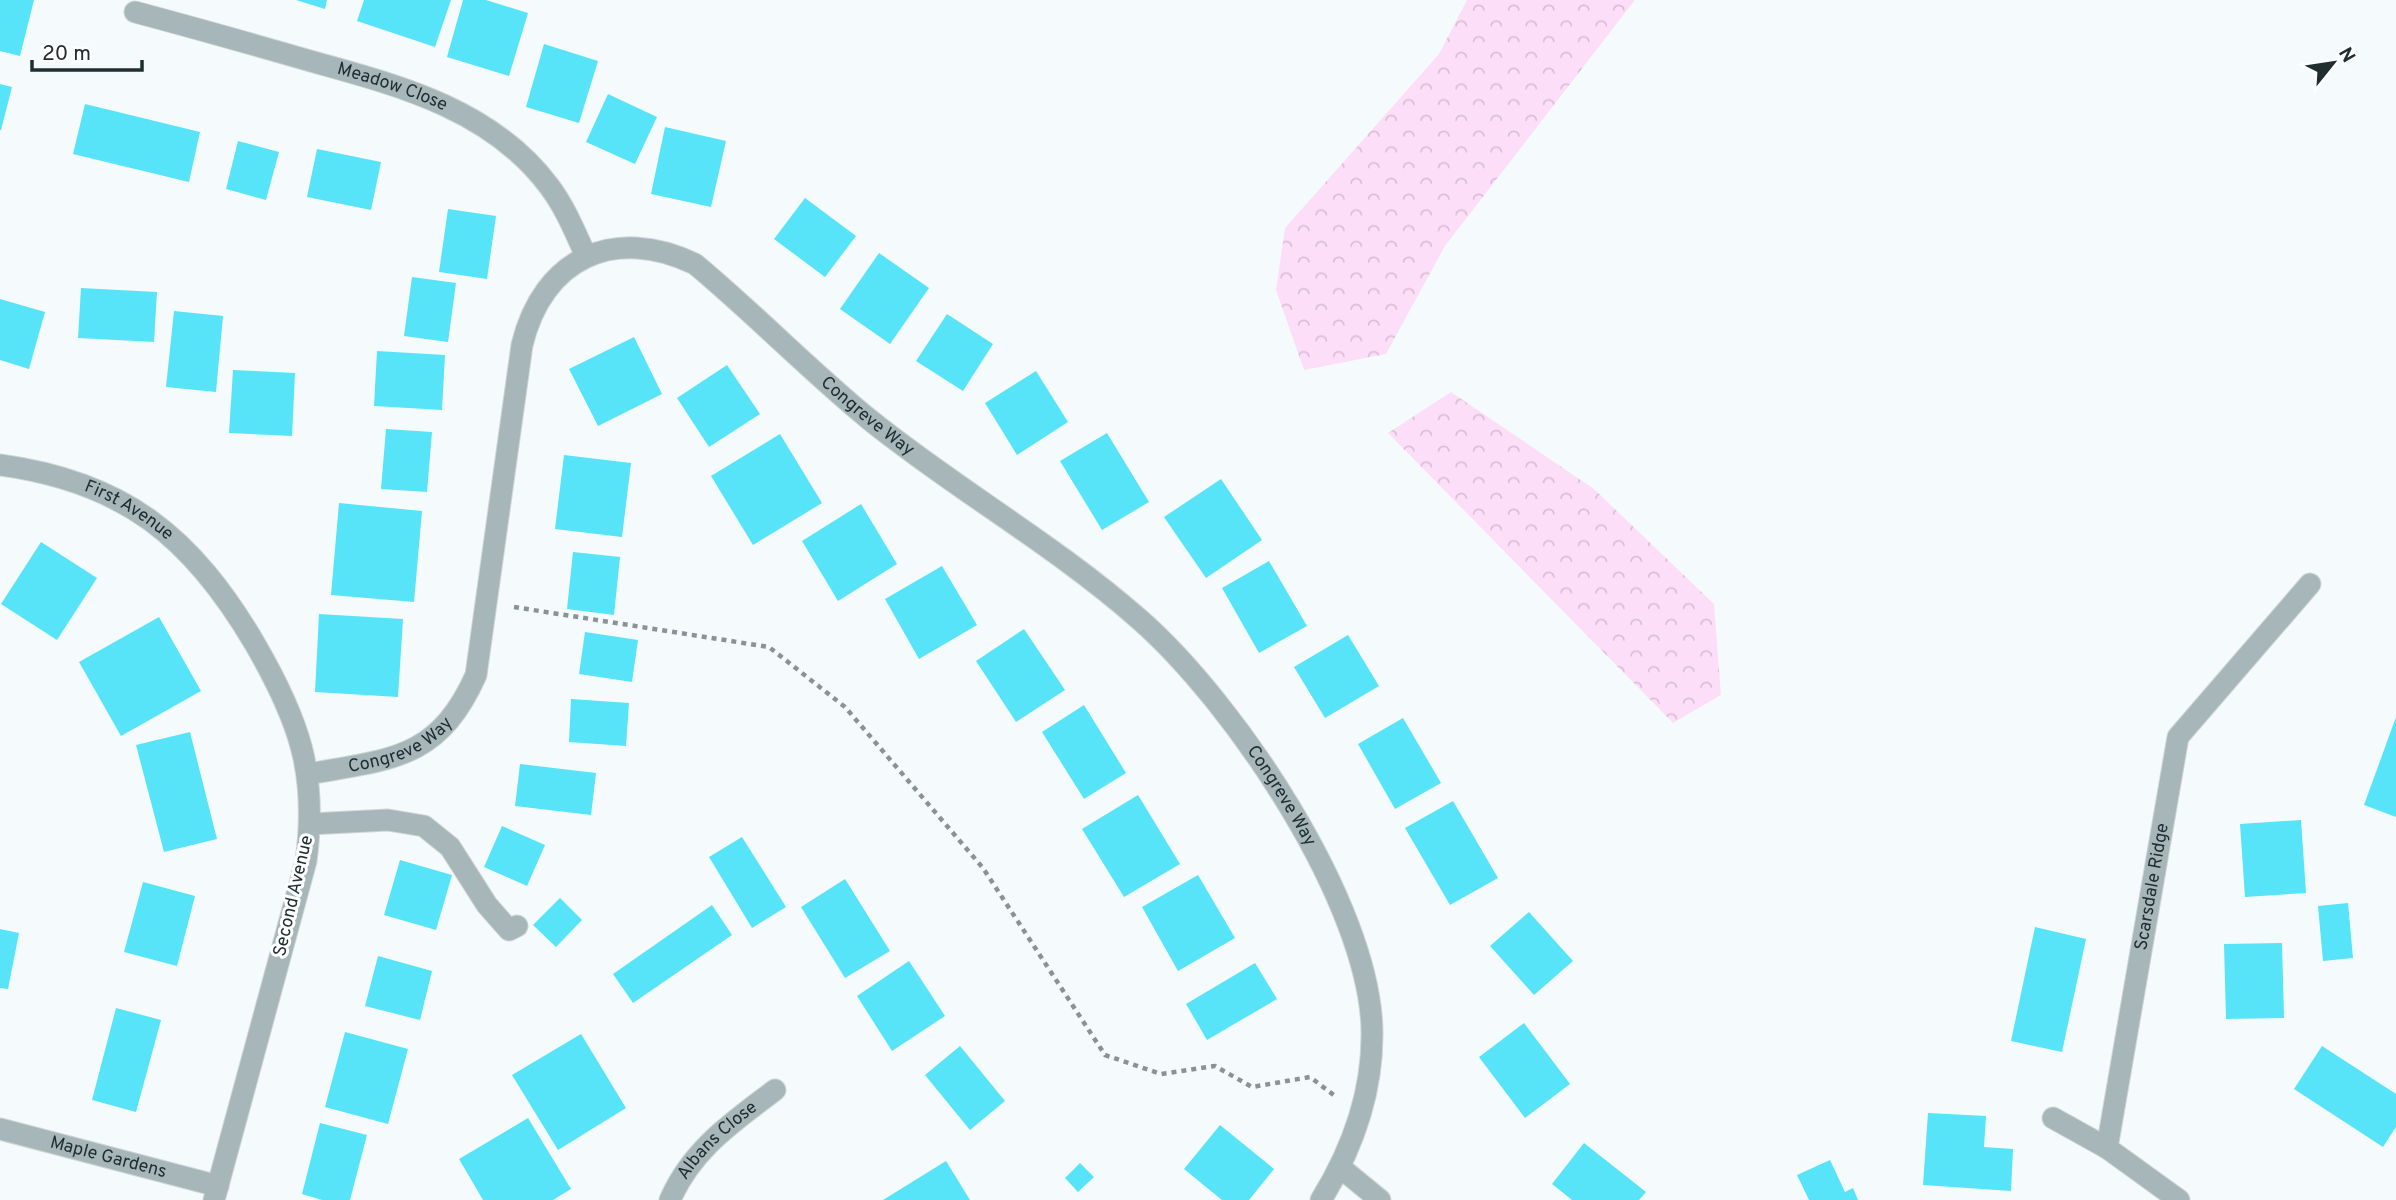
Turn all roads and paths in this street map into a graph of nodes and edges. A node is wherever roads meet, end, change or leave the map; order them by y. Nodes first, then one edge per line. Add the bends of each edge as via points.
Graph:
1 (135, 12) dead end
2 (586, 256) junction
3 (0, 466) edge
4 (2309, 584) dead end
5 (486, 602) junction
6 (231, 603) joint
7 (308, 774) junction
8 (310, 824) junction
9 (517, 926) dead end
10 (775, 1090) dead end
11 (1361, 1115) junction
12 (2053, 1118) dead end
13 (0, 1129) edge
14 (2107, 1148) junction
15 (1341, 1168) junction
16 (216, 1193) edge
17 (670, 1200) edge
18 (1321, 1200) edge
19 (1380, 1200) edge
20 (2179, 1200) edge

1 - 2 street, Meadow Close via 408,89 454,108 533,168 564,209
2 - 5 street, Congreve Way via 542,293 528,317
2 - 11 street, Congreve Way via 613,247 642,246 669,251 695,264 870,420 1096,583 1183,661 1255,753 1297,821 1346,919 1364,973 1371,1020 1371,1059
3 - 6 street, First Avenue via 79,483 130,507 186,550
4 - 14 street, Scarsdale Ridge via 2178,737
5 - 7 street, Congreve Way via 476,676 463,704 444,727 420,746 392,759
5 - 11 path via 769,647 845,707 983,868 1105,1055 1161,1074 1215,1066 1252,1087 1310,1077
6 - 7 street, Second Avenue via 282,691 303,745
7 - 8 street, Second Avenue
8 - 9 street via 388,820 424,826 450,847 509,930
8 - 16 street, Second Avenue via 306,861
10 - 17 street, Albans Close via 710,1139
11 - 15 street, Congreve Way
12 - 14 street
13 - 16 street, Maple Gardens
14 - 20 street
15 - 18 street, Congreve Way
15 - 19 street

